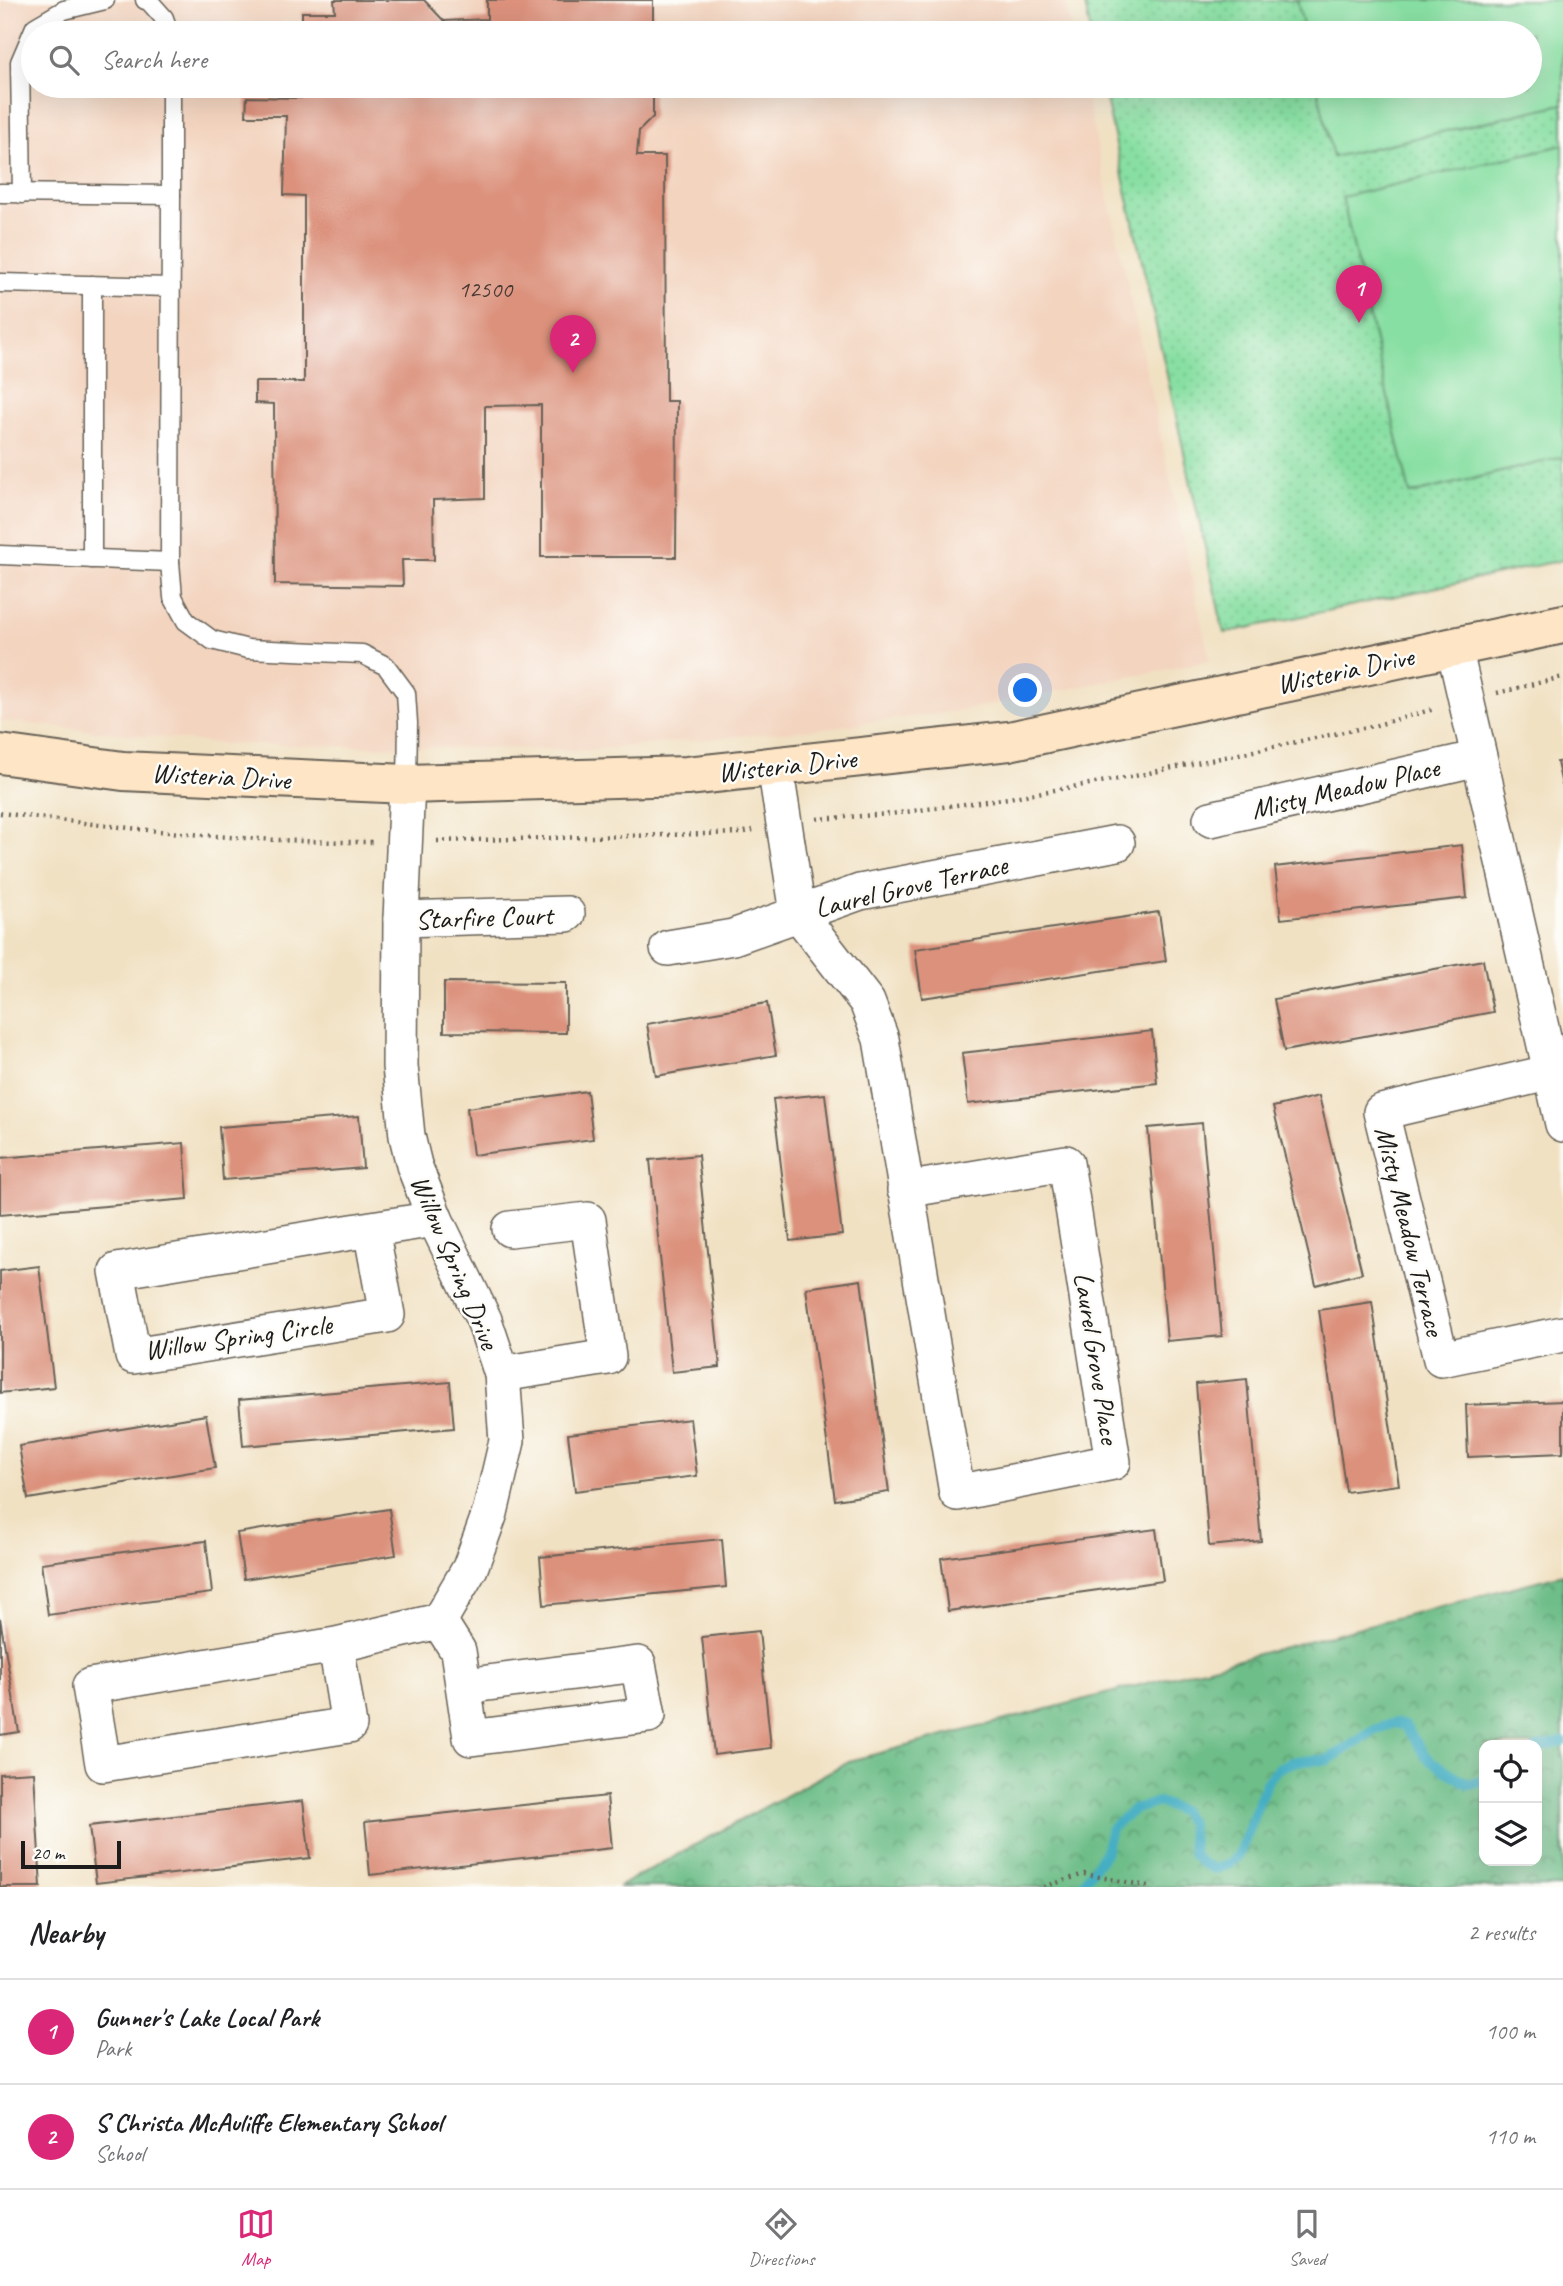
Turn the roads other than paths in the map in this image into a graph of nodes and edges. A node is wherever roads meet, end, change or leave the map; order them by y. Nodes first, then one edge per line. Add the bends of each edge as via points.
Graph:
1 (105, 0) edge
2 (148, 0) edge
3 (45, 21) edge
4 (165, 21) edge
5 (21, 60) edge
6 (171, 98) edge
7 (0, 193) edge
8 (22, 194) junction
9 (171, 195) junction
10 (0, 284) edge
11 (92, 285) junction
12 (171, 287) junction
13 (0, 555) edge
14 (92, 559) junction
15 (170, 562) junction
16 (1563, 624) edge
17 (1454, 647) junction
18 (0, 754) edge
19 (1479, 758) junction
20 (775, 766) junction
21 (407, 784) junction
22 (1211, 819) dead end
23 (1117, 843) dead end
24 (798, 913) junction
25 (567, 914) dead end
26 (401, 919) junction
27 (668, 948) dead end
28 (1552, 1072) junction
29 (1563, 1124) edge
30 (905, 1190) junction
31 (435, 1219) junction
32 (371, 1228) junction
33 (510, 1229) dead end
34 (1563, 1334) edge
35 (502, 1374) junction
36 (439, 1621) junction
37 (336, 1645) junction
38 (464, 1686) junction

1 - 3 lane via 64,10
2 - 4 lane
5 - 8 lane
6 - 9 lane
7 - 8 lane
8 - 9 lane
9 - 12 lane
10 - 11 lane
11 - 12 lane
11 - 14 lane
12 - 15 lane
13 - 14 lane
14 - 15 lane
15 - 21 lane via 173,597 186,621 212,640 248,649 362,654 386,666 407,693
16 - 17 street, Wisteria Drive
17 - 19 street
17 - 20 street, Wisteria Drive via 1009,741
18 - 21 street, Wisteria Drive via 123,771
19 - 22 street, Misty Meadow Place
19 - 28 street
20 - 21 street, Wisteria Drive via 687,776
20 - 24 street, Laurel Grove Place
21 - 26 street, Willow Spring Drive
23 - 24 street, Laurel Grove Terrace via 860,892
24 - 27 street, Laurel Grove Terrace via 733,937
24 - 30 street, Laurel Grove Place via 867,1002 881,1039
25 - 26 street, Starfire Court
26 - 31 street, Willow Spring Drive via 400,1066 407,1136
28 - 29 street
28 - 34 street, Misty Meadow Terrace via 1381,1112 1441,1359
30 - 30 street, Laurel Grove Place via 957,1493 1113,1462 1066,1163
31 - 32 street, Willow Spring Circle
31 - 35 street, Willow Spring Drive via 484,1320
32 - 32 street, Willow Spring Circle via 117,1271 133,1356 387,1315
33 - 35 street via 588,1220 608,1357
35 - 36 street, Willow Spring Drive via 507,1441 490,1513 470,1568
36 - 37 street
36 - 38 street via 458,1651
37 - 37 street via 90,1686 103,1764 349,1725
38 - 38 street via 638,1664 648,1715 471,1738

